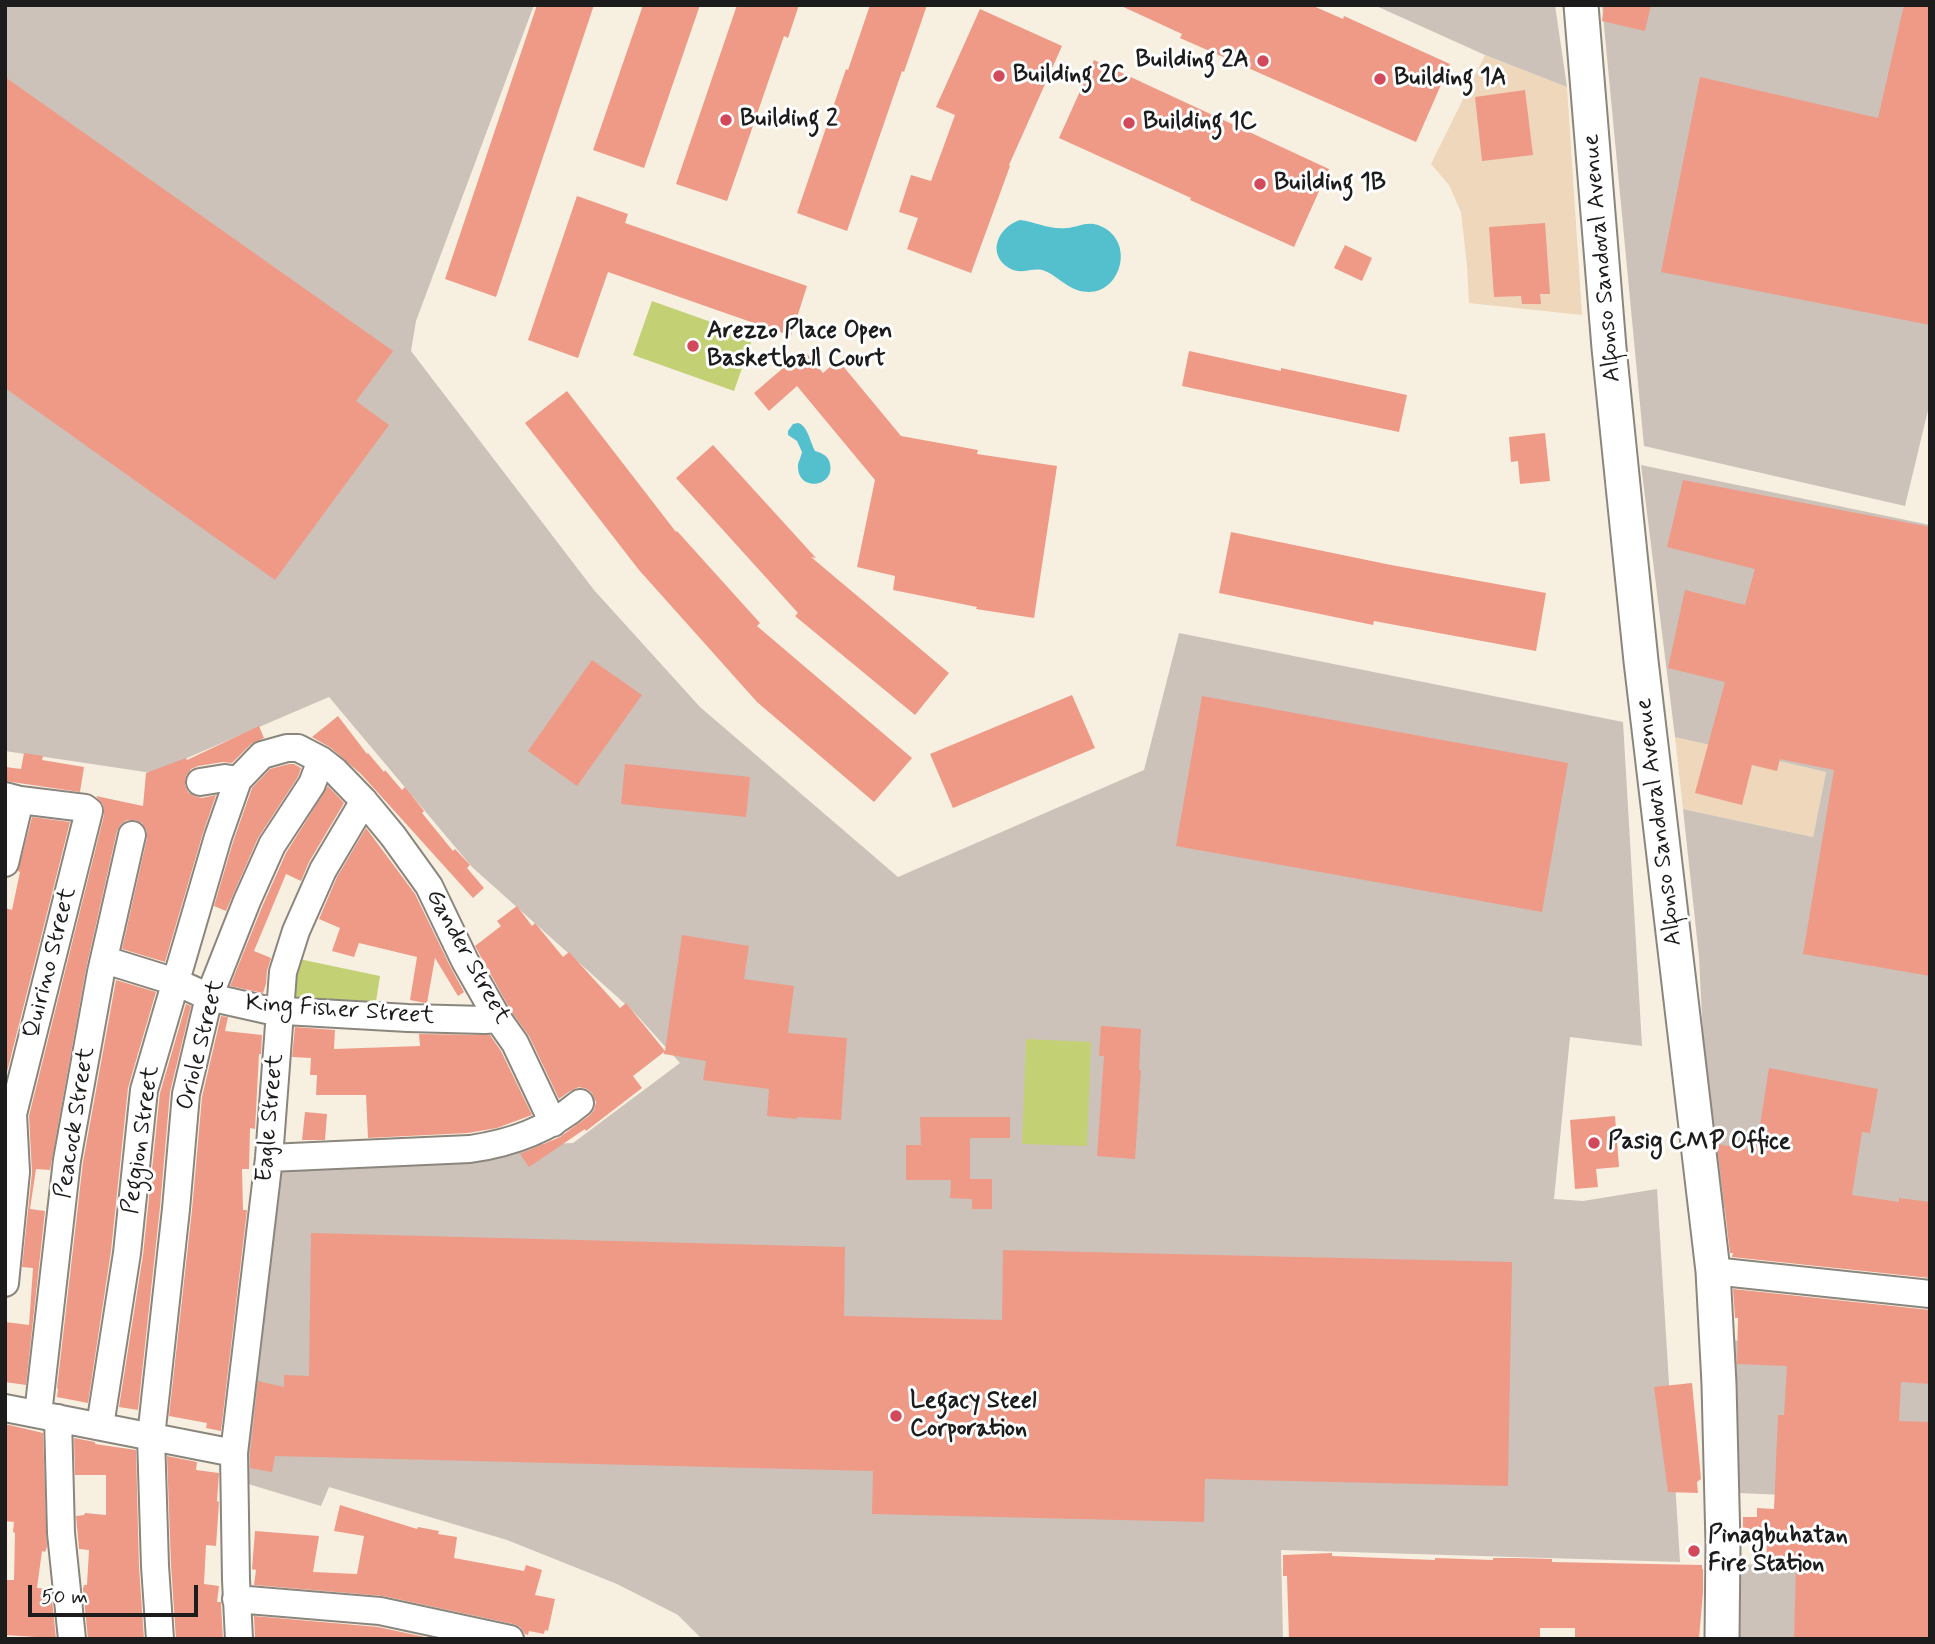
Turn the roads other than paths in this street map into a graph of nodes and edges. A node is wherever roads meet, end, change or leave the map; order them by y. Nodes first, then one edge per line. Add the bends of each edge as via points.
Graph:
1 (1581, 5) edge
2 (321, 760) junction
3 (237, 780) junction
4 (200, 782) dead end
5 (13, 798) edge
6 (364, 801) junction
7 (132, 835) dead end
8 (5, 863) edge
9 (105, 960) junction
10 (176, 982) junction
11 (209, 997) junction
12 (279, 1012) junction
13 (498, 1019) junction
14 (580, 1103) dead end
15 (553, 1124) junction
16 (269, 1158) junction
17 (1713, 1271) junction
18 (5, 1283) edge
19 (1930, 1294) edge
20 (5, 1408) edge
21 (48, 1416) junction
22 (100, 1426) junction
23 (151, 1437) junction
24 (234, 1452) junction
25 (236, 1600) junction
26 (72, 1639) edge
27 (160, 1639) edge
28 (239, 1639) edge
29 (510, 1639) edge
30 (1722, 1639) edge

1 - 17 main road, Alfonso Sandoval Avenue via 1625,506
2 - 3 street via 298,748 287,748 262,755
2 - 6 street, Gander Street
2 - 11 street, Oriole Street via 312,784 265,859
3 - 4 street
3 - 10 street, Peggion Street
5 - 8 street
5 - 18 street, Quirino Street via 89,811 13,1114 16,1172
6 - 12 street, Eagle Street via 323,870 296,931 283,972
6 - 13 street, Gander Street via 429,886
7 - 9 street, Peacock Street
9 - 10 street, King Fisher Street
9 - 21 street, Peacock Street via 67,1160
10 - 11 street, King Fisher Street
10 - 22 street, Peggion Street via 144,1090 127,1253
11 - 12 street, King Fisher Street
11 - 23 street, Oriole Street via 186,1094
12 - 13 street, King Fisher Street
12 - 16 street, Eagle Street
13 - 15 street, Gander Street via 515,1043
14 - 15 street
15 - 16 street via 498,1145 470,1149
16 - 24 street, Eagle Street
17 - 19 street
17 - 30 main road, Alfonso Sandoval Avenue via 1720,1413
20 - 21 street
21 - 22 street
21 - 26 street, Peacock Street
22 - 23 street
23 - 24 street
23 - 27 street, Oriole Street
24 - 25 street, Eagle Street
25 - 28 street, Eagle Street
25 - 29 street via 380,1611

